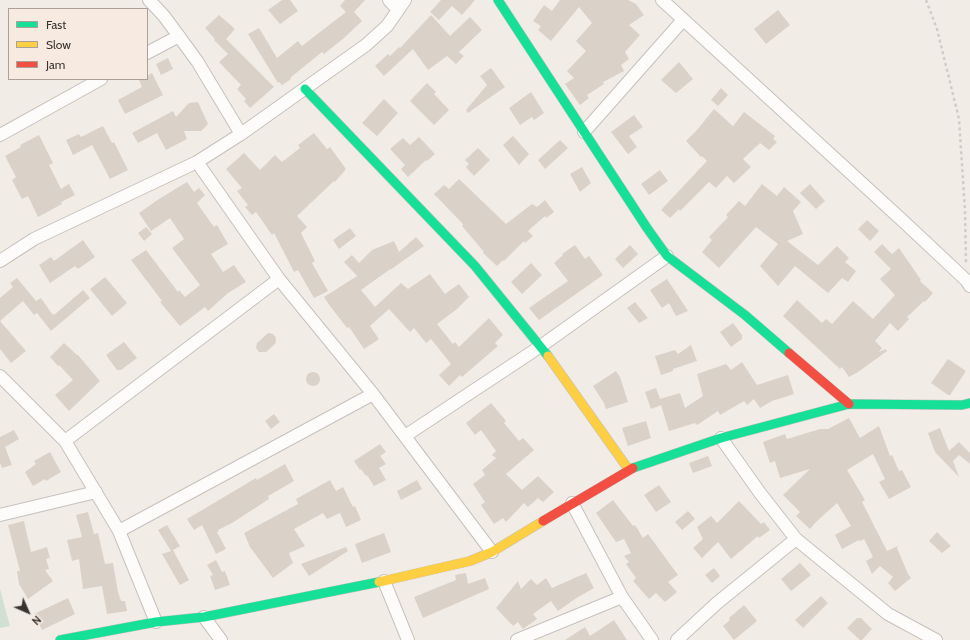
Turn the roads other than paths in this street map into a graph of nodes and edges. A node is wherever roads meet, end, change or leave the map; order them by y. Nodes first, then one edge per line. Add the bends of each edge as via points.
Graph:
1 (149, 0) edge
2 (389, 0) edge
3 (498, 0) edge
4 (662, 0) edge
5 (402, 5) edge
6 (683, 20) junction
7 (179, 36) junction
8 (148, 53) edge
9 (99, 80) edge
10 (305, 89) junction
11 (584, 132) junction
12 (0, 134) edge
13 (240, 134) junction
14 (197, 162) junction
15 (667, 256) junction
16 (0, 261) edge
17 (280, 279) junction
18 (968, 283) edge
19 (541, 346) junction
20 (0, 376) edge
21 (373, 394) junction
22 (970, 403) edge
23 (849, 404) junction
24 (405, 436) junction
25 (721, 438) junction
26 (65, 441) junction
27 (629, 470) junction
28 (96, 492) junction
29 (572, 503) junction
30 (0, 515) edge
31 (119, 531) junction
32 (796, 539) junction
33 (492, 552) junction
34 (384, 581) junction
35 (622, 597) junction
36 (204, 617) junction
37 (156, 622) junction
38 (60, 640) edge
39 (221, 640) edge
40 (408, 640) edge
41 (517, 640) edge
42 (652, 640) edge
43 (677, 640) edge
44 (936, 640) edge

1 - 7 street
2 - 5 street
3 - 11 street
4 - 6 street
5 - 10 street via 387,26 366,45
6 - 11 street
6 - 18 street
7 - 8 street
7 - 13 street via 197,61
9 - 12 street
10 - 13 street
10 - 19 street via 475,266
11 - 15 street
13 - 14 street
14 - 16 street via 34,239
14 - 17 street
15 - 19 street
15 - 23 street via 745,314
17 - 21 street
17 - 26 street
19 - 24 street
19 - 27 street
20 - 26 street
21 - 24 street
21 - 31 street
22 - 23 street
23 - 25 street
24 - 33 street
25 - 27 street
25 - 32 street
26 - 28 street
27 - 29 street
28 - 30 street
28 - 31 street
29 - 33 street
29 - 35 street
31 - 37 street
32 - 43 street via 717,603
32 - 44 street via 888,614
33 - 34 street via 466,562
34 - 36 street
34 - 40 street
35 - 41 street
35 - 42 street
36 - 37 street
36 - 39 street
37 - 38 street

